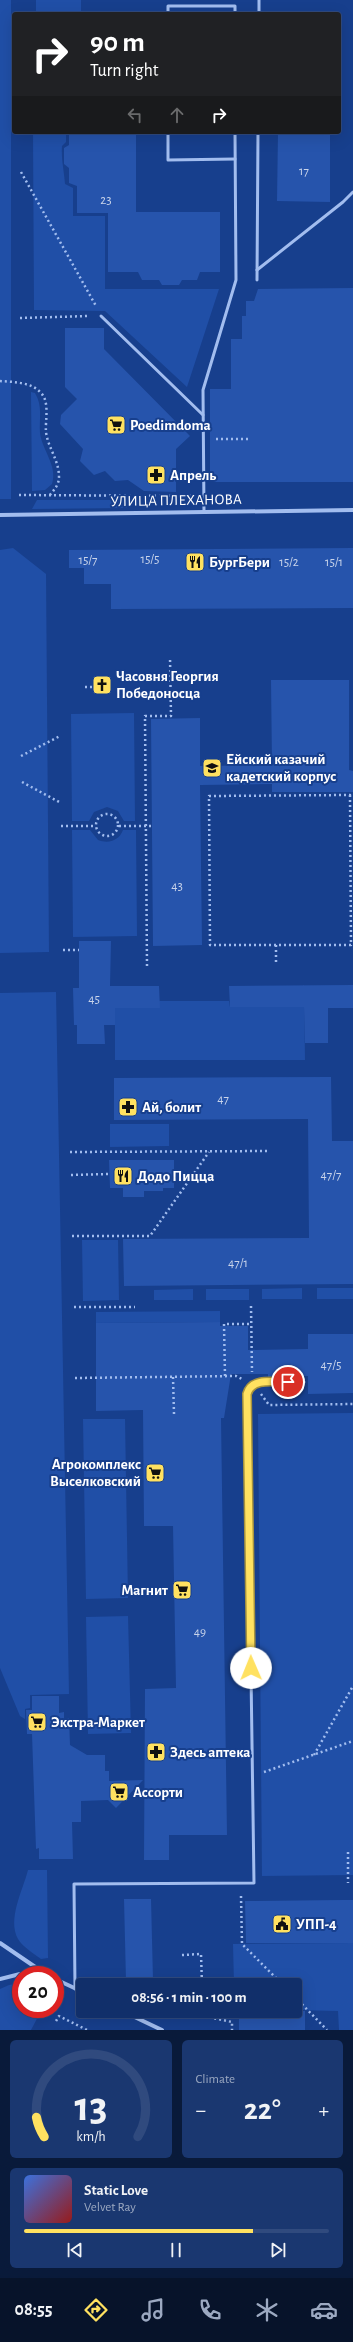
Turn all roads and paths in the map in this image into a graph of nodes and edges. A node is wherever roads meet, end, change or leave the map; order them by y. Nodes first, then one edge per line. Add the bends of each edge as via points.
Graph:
1 (259, 0) edge
2 (168, 12) edge
3 (235, 12) edge
4 (259, 12) edge
5 (168, 134) edge
6 (235, 134) edge
7 (258, 134) edge
8 (236, 159) junction
9 (21, 172) dead end
10 (353, 192) edge
11 (257, 270) junction
12 (257, 280) dead end
13 (101, 316) junction
14 (20, 318) dead end
15 (0, 381) edge
16 (203, 415) junction
17 (203, 439) junction
18 (249, 439) dead end
19 (18, 495) dead end
20 (50, 496) junction
21 (204, 496) junction
22 (353, 510) edge
23 (204, 512) junction
24 (0, 515) edge
25 (170, 657) dead end
26 (85, 687) dead end
27 (92, 687) dead end
28 (60, 736) dead end
29 (21, 756) dead end
30 (22, 782) dead end
31 (61, 803) dead end
32 (61, 826) dead end
33 (96, 826) junction
34 (119, 826) junction
35 (146, 826) junction
36 (152, 826) dead end
37 (276, 945) junction
38 (63, 950) dead end
39 (79, 950) dead end
40 (276, 965) dead end
41 (147, 966) dead end
42 (209, 1151) junction
43 (268, 1151) dead end
44 (70, 1152) dead end
45 (109, 1174) dead end
46 (71, 1175) dead end
47 (72, 1236) dead end
48 (251, 1306) dead end
49 (74, 1307) dead end
50 (135, 1307) dead end
51 (252, 1324) junction
52 (225, 1376) junction
53 (236, 1376) dead end
54 (174, 1377) junction
55 (75, 1378) dead end
56 (304, 1382) dead end
57 (252, 1384) junction
58 (353, 1404) edge
59 (270, 1405) dead end
60 (174, 1414) dead end
61 (353, 1686) edge
62 (353, 1741) edge
63 (314, 1755) junction
64 (252, 1776) junction
65 (348, 1852) dead end
66 (241, 1883) junction
67 (348, 1883) dead end
68 (0, 1943) edge
69 (182, 1955) dead end
70 (33, 1966) edge
71 (12, 1976) edge
72 (202, 1978) edge
73 (276, 1978) edge
74 (0, 1979) edge
75 (64, 1983) edge
76 (76, 1989) joint
77 (302, 2004) edge
78 (137, 2018) edge
79 (212, 2018) edge
80 (56, 2021) dead end
81 (88, 2030) edge
82 (162, 2030) edge
83 (232, 2030) edge
84 (327, 2030) edge

1 - 4 lane
2 - 3 lane via 168,6 235,6
5 - 8 lane via 168,160
6 - 8 lane
7 - 11 lane
8 - 16 lane via 236,280 203,390
9 - 13 path
10 - 11 lane
11 - 12 lane
13 - 14 path
13 - 16 lane
15 - 20 path via 32,387 44,397 46,434 59,475
16 - 17 lane
17 - 18 path
17 - 21 lane
19 - 20 path
20 - 21 path
21 - 23 lane
22 - 23 street, УЛИЦА ПЛЕХАНОВА
23 - 24 street, УЛИЦА ПЛЕХАНОВА
25 - 35 path via 171,716 145,716
26 - 27 path
28 - 29 path
30 - 31 path
32 - 33 path
33 - 34 path via 99,833 109,837 116,833
33 - 34 path via 98,819 107,814 114,816
34 - 35 path
35 - 36 path
35 - 41 path
37 - 37 path via 210,946 209,796 350,795 351,944
37 - 40 path
38 - 39 path
42 - 43 path
42 - 44 path
42 - 47 path via 150,1236
45 - 46 path
48 - 51 path
49 - 50 path
51 - 52 path via 224,1324
51 - 57 path
52 - 53 path
52 - 54 path
54 - 55 path
54 - 60 path
56 - 57 lane
57 - 64 lane via 247,1394
58 - 59 path
61 - 63 path
62 - 63 path
63 - 64 path
64 - 66 lane via 254,1883
65 - 67 path
66 - 73 path via 242,1944
66 - 76 lane via 74,1884
68 - 70 street
69 - 72 path via 201,1954
71 - 74 street
75 - 76 street
77 - 84 path
78 - 82 street
79 - 83 path via 232,2022
80 - 81 path via 59,2016

